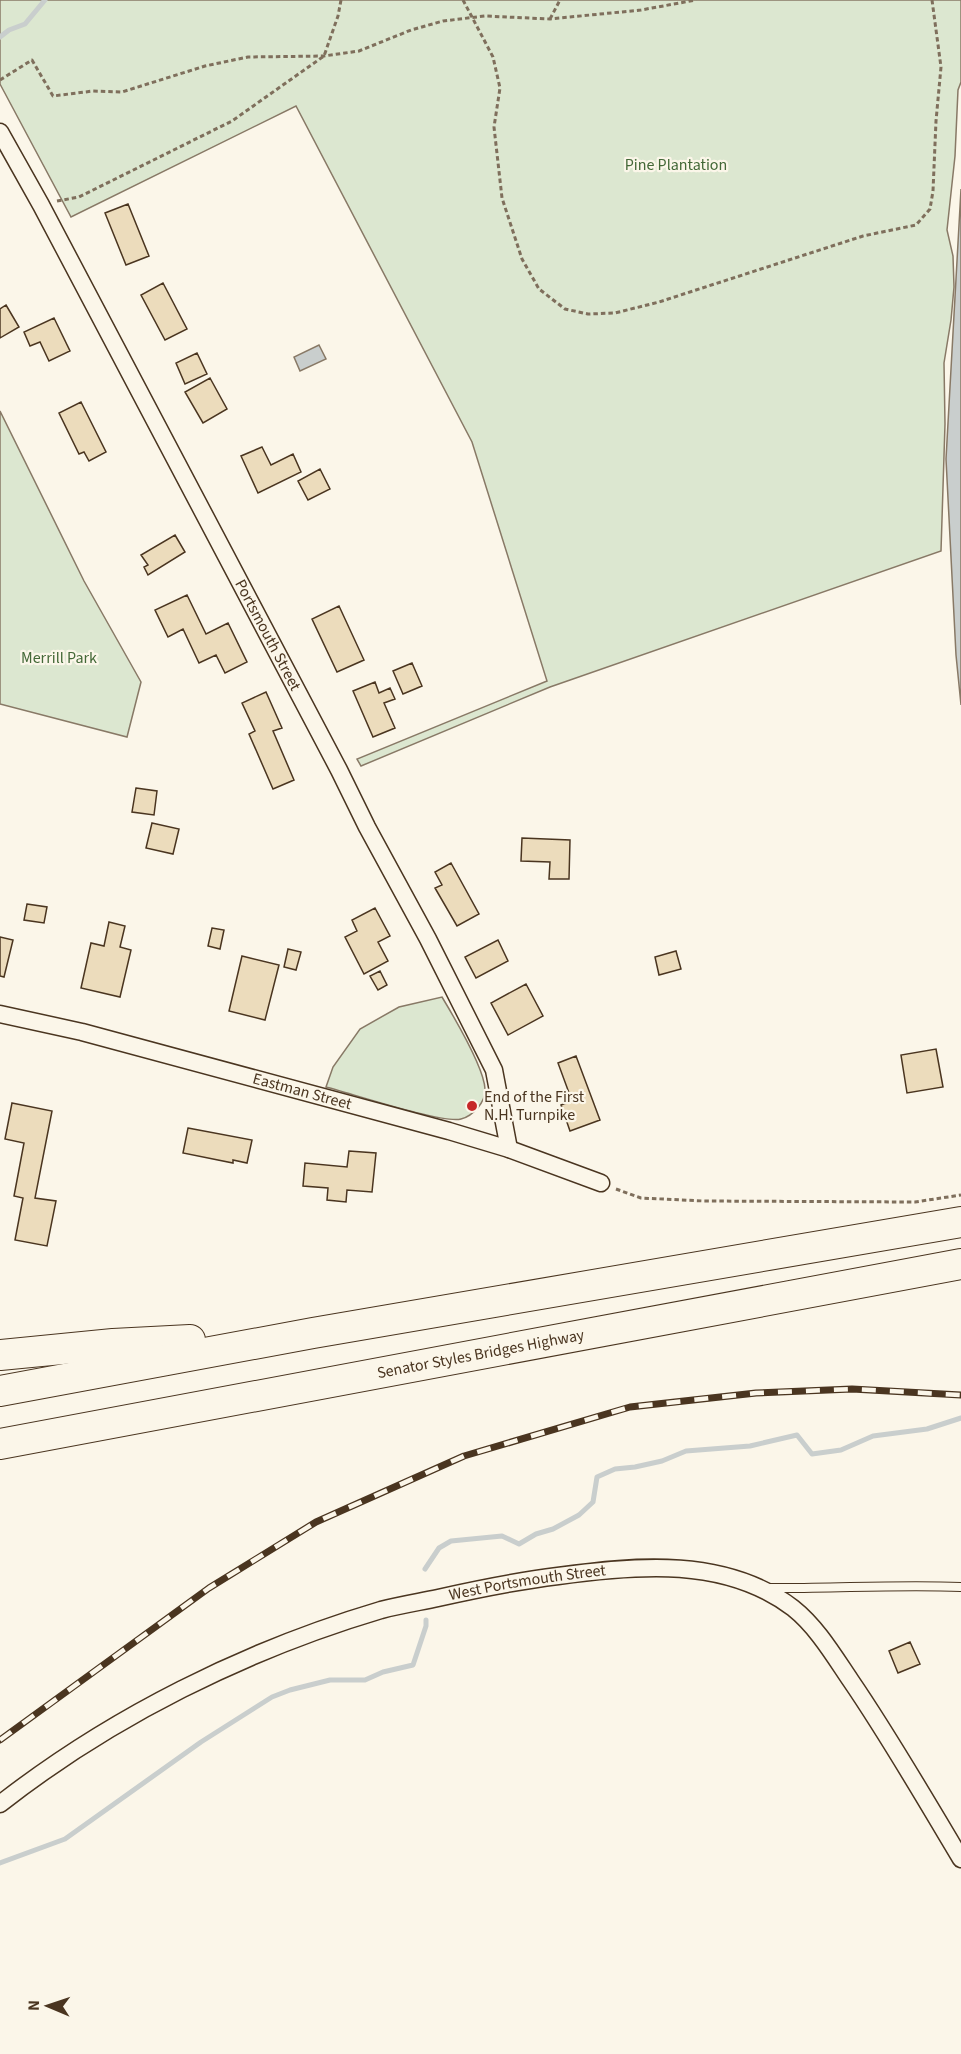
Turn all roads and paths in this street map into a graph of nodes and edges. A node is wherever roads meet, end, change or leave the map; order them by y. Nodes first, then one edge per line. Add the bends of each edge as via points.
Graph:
1 (341, 0) edge
2 (463, 0) edge
3 (560, 0) edge
4 (696, 0) edge
5 (932, 0) edge
6 (472, 17) junction
7 (550, 19) junction
8 (324, 56) junction
9 (0, 80) edge
10 (0, 132) edge
11 (41, 205) junction
12 (0, 1014) edge
13 (509, 1149) junction
14 (601, 1183) joint
15 (961, 1195) edge
16 (961, 1222) edge
17 (961, 1264) edge
18 (313, 1333) junction
19 (0, 1355) edge
20 (0, 1391) edge
21 (0, 1444) edge
22 (758, 1587) junction
23 (961, 1587) edge
24 (0, 1804) edge
25 (961, 1859) edge

1 - 8 path
2 - 6 path
3 - 7 path
4 - 7 path
5 - 6 path via 941,67 933,191 930,209 916,225 862,236 659,302 588,314 565,309 539,289 522,259 502,198 494,127 501,88 492,57
6 - 7 path
6 - 8 path via 411,30 359,51
8 - 9 path via 248,57 122,92 53,96 32,60
8 - 11 path via 222,126 79,197
10 - 11 street, Portsmouth Street
11 - 13 street, Portsmouth Street via 494,1070
12 - 13 street, Eastman Street via 82,1032
13 - 14 street, Eastman Street
14 - 15 path via 641,1198 704,1201 915,1202
16 - 18 highway
17 - 21 highway, Senator Styles Bridges Highway
18 - 19 highway
18 - 20 highway
22 - 23 lane
22 - 24 street, West Portsmouth Street via 697,1569 634,1568 508,1583 383,1610 303,1636 206,1677 95,1737
22 - 25 street, West Portsmouth Street via 794,1609 823,1639 870,1708

